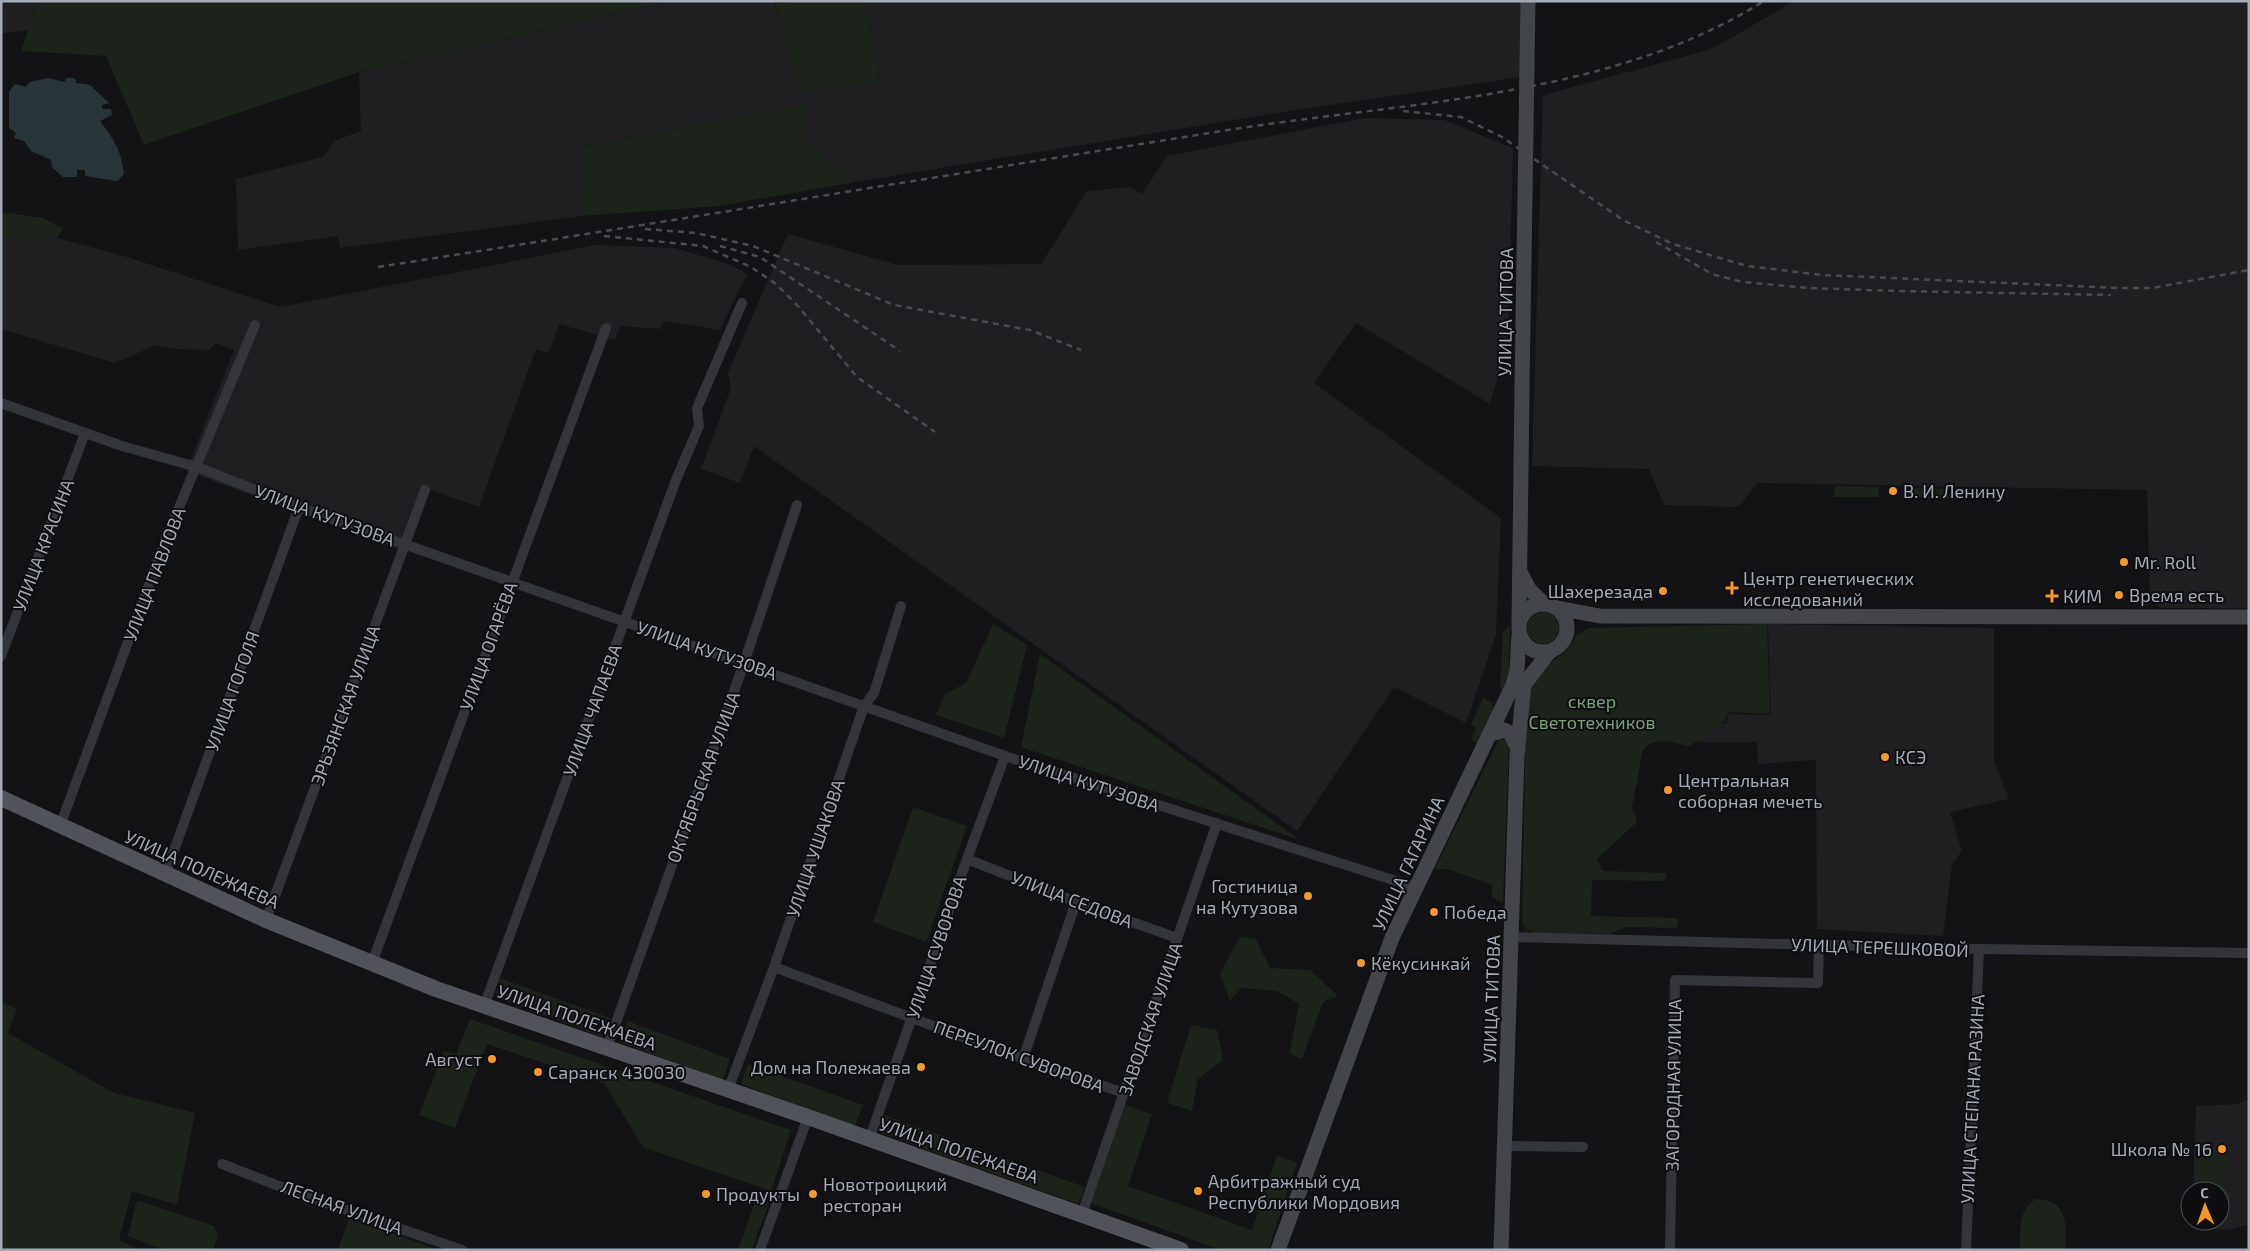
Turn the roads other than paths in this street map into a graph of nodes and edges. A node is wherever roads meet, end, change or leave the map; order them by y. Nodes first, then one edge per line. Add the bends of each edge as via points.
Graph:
1 (1528, 1) edge
2 (742, 304) dead end
3 (254, 325) dead end
4 (606, 328) dead end
5 (1, 403) edge
6 (85, 433) junction
7 (196, 467) junction
8 (425, 490) dead end
9 (797, 505) dead end
10 (299, 507) junction
11 (405, 544) junction
12 (1519, 571) junction
13 (511, 581) junction
14 (901, 606) dead end
15 (1550, 606) junction
16 (1600, 616) junction
17 (2249, 616) edge
18 (625, 621) junction
19 (1519, 629) junction
20 (1566, 635) junction
21 (1549, 652) junction
22 (1, 656) edge
23 (744, 663) junction
24 (1530, 675) junction
25 (1505, 702) junction
26 (864, 706) junction
27 (1489, 735) junction
28 (1518, 749) junction
29 (1005, 756) junction
30 (1, 798) edge
31 (1217, 823) junction
32 (60, 826) junction
33 (967, 858) junction
34 (165, 875) junction
35 (1415, 887) junction
36 (1076, 902) junction
37 (266, 920) junction
38 (1511, 937) junction
39 (1177, 938) junction
40 (1819, 945) junction
41 (1979, 949) junction
42 (2249, 953) edge
43 (372, 963) junction
44 (774, 967) junction
45 (484, 1006) junction
46 (911, 1017) junction
47 (607, 1048) junction
48 (1023, 1059) junction
49 (728, 1090) junction
50 (1124, 1093) junction
51 (808, 1117) junction
52 (869, 1140) junction
53 (1505, 1146) junction
54 (1583, 1147) dead end
55 (222, 1164) dead end
56 (1082, 1214) junction
57 (462, 1250) edge
58 (760, 1250) edge
59 (1181, 1250) edge
60 (1278, 1250) edge
61 (1501, 1250) edge
62 (1670, 1250) edge
63 (1966, 1250) edge

1 - 12 main road, УЛИЦА ТИТОВА, bridge
2 - 18 street, УЛИЦА ЧАПАЕВА via 697,408 699,426
3 - 7 street, УЛИЦА ПАВЛОВА
4 - 13 street, УЛИЦА ОГАРЁВА
5 - 6 street, УЛИЦА КУТУЗОВА
6 - 7 street, УЛИЦА КУТУЗОВА
6 - 22 street, УЛИЦА КРАСИНА
7 - 10 street, УЛИЦА КУТУЗОВА
7 - 32 street, УЛИЦА ПАВЛОВА via 166,539
8 - 11 street, ЭРЬЗЯНСКАЯ УЛИЦА
9 - 23 street, ОКТЯБРЬСКАЯ УЛИЦА
10 - 11 street, УЛИЦА КУТУЗОВА
10 - 34 street, УЛИЦА ГОГОЛЯ
11 - 13 street, УЛИЦА КУТУЗОВА
11 - 37 street, ЭРЬЗЯНСКАЯ УЛИЦА
12 - 15 main road via 1529,588
12 - 19 main road, УЛИЦА ТИТОВА
13 - 18 street, УЛИЦА КУТУЗОВА
13 - 43 street, УЛИЦА ОГАРЁВА
14 - 26 street, УЛИЦА УШАКОВА via 874,693
15 - 16 main road
15 - 19 main road via 1531,607 1525,611
15 - 20 main road via 1566,621
16 - 17 main road
16 - 20 main road via 1580,624
18 - 23 street, УЛИЦА КУТУЗОВА
18 - 45 street, УЛИЦА ЧАПАЕВА
19 - 21 main road via 1528,648
19 - 25 main road, УЛИЦА ГАГАРИНА via 1517,670
20 - 21 main road via 1560,646
21 - 24 main road, УЛИЦА ТИТОВА
23 - 26 street, УЛИЦА КУТУЗОВА
23 - 47 street, ОКТЯБРЬСКАЯ УЛИЦА
24 - 25 main road
24 - 28 main road, УЛИЦА ТИТОВА via 1521,697
25 - 27 main road, УЛИЦА ГАГАРИНА
26 - 29 street, УЛИЦА КУТУЗОВА
26 - 44 street, УЛИЦА УШАКОВА
27 - 28 main road via 1504,730 1510,733
27 - 35 main road, УЛИЦА ГАГАРИНА
28 - 38 main road, УЛИЦА ТИТОВА
29 - 31 street, УЛИЦА КУТУЗОВА
29 - 33 street, УЛИЦА СУВОРОВА
30 - 32 main road, УЛИЦА ПОЛЕЖАЕВА
31 - 35 street, УЛИЦА КУТУЗОВА
31 - 39 street, ЗАВОДСКАЯ УЛИЦА
32 - 34 main road, УЛИЦА ПОЛЕЖАЕВА
33 - 36 street, УЛИЦА СЕДОВА
33 - 46 street, УЛИЦА СУВОРОВА
34 - 37 main road, УЛИЦА ПОЛЕЖАЕВА
35 - 60 main road, УЛИЦА ГАГАРИНА via 1392,938
36 - 39 street, УЛИЦА СЕДОВА
36 - 48 street
37 - 43 main road, УЛИЦА ПОЛЕЖАЕВА
38 - 40 street, УЛИЦА ТЕРЕШКОВОЙ
38 - 53 main road, УЛИЦА ТИТОВА
39 - 50 street, ЗАВОДСКАЯ УЛИЦА
40 - 41 street, УЛИЦА ТЕРЕШКОВОЙ
40 - 62 street, ЗАГОРОДНАЯ УЛИЦА via 1818,983 1675,980
41 - 42 street, УЛИЦА ТЕРЕШКОВОЙ
41 - 63 street, УЛИЦА СТЕПАНА РАЗИНА
43 - 45 main road, УЛИЦА ПОЛЕЖАЕВА
44 - 46 street, ПЕРЕУЛОК СУВОРОВА
44 - 49 street, УЛИЦА УШАКОВА
45 - 47 main road, УЛИЦА ПОЛЕЖАЕВА
46 - 48 street, ПЕРЕУЛОК СУВОРОВА
46 - 52 street, УЛИЦА СУВОРОВА
47 - 49 main road, УЛИЦА ПОЛЕЖАЕВА
48 - 50 street, ПЕРЕУЛОК СУВОРОВА
49 - 51 main road, УЛИЦА ПОЛЕЖАЕВА
50 - 56 street, ЗАВОДСКАЯ УЛИЦА
51 - 52 main road, УЛИЦА ПОЛЕЖАЕВА
51 - 58 street
52 - 56 main road, УЛИЦА ПОЛЕЖАЕВА
53 - 54 street
53 - 61 main road, УЛИЦА ТИТОВА
55 - 57 street, ЛЕСНАЯ УЛИЦА
56 - 59 main road, УЛИЦА ПОЛЕЖАЕВА

